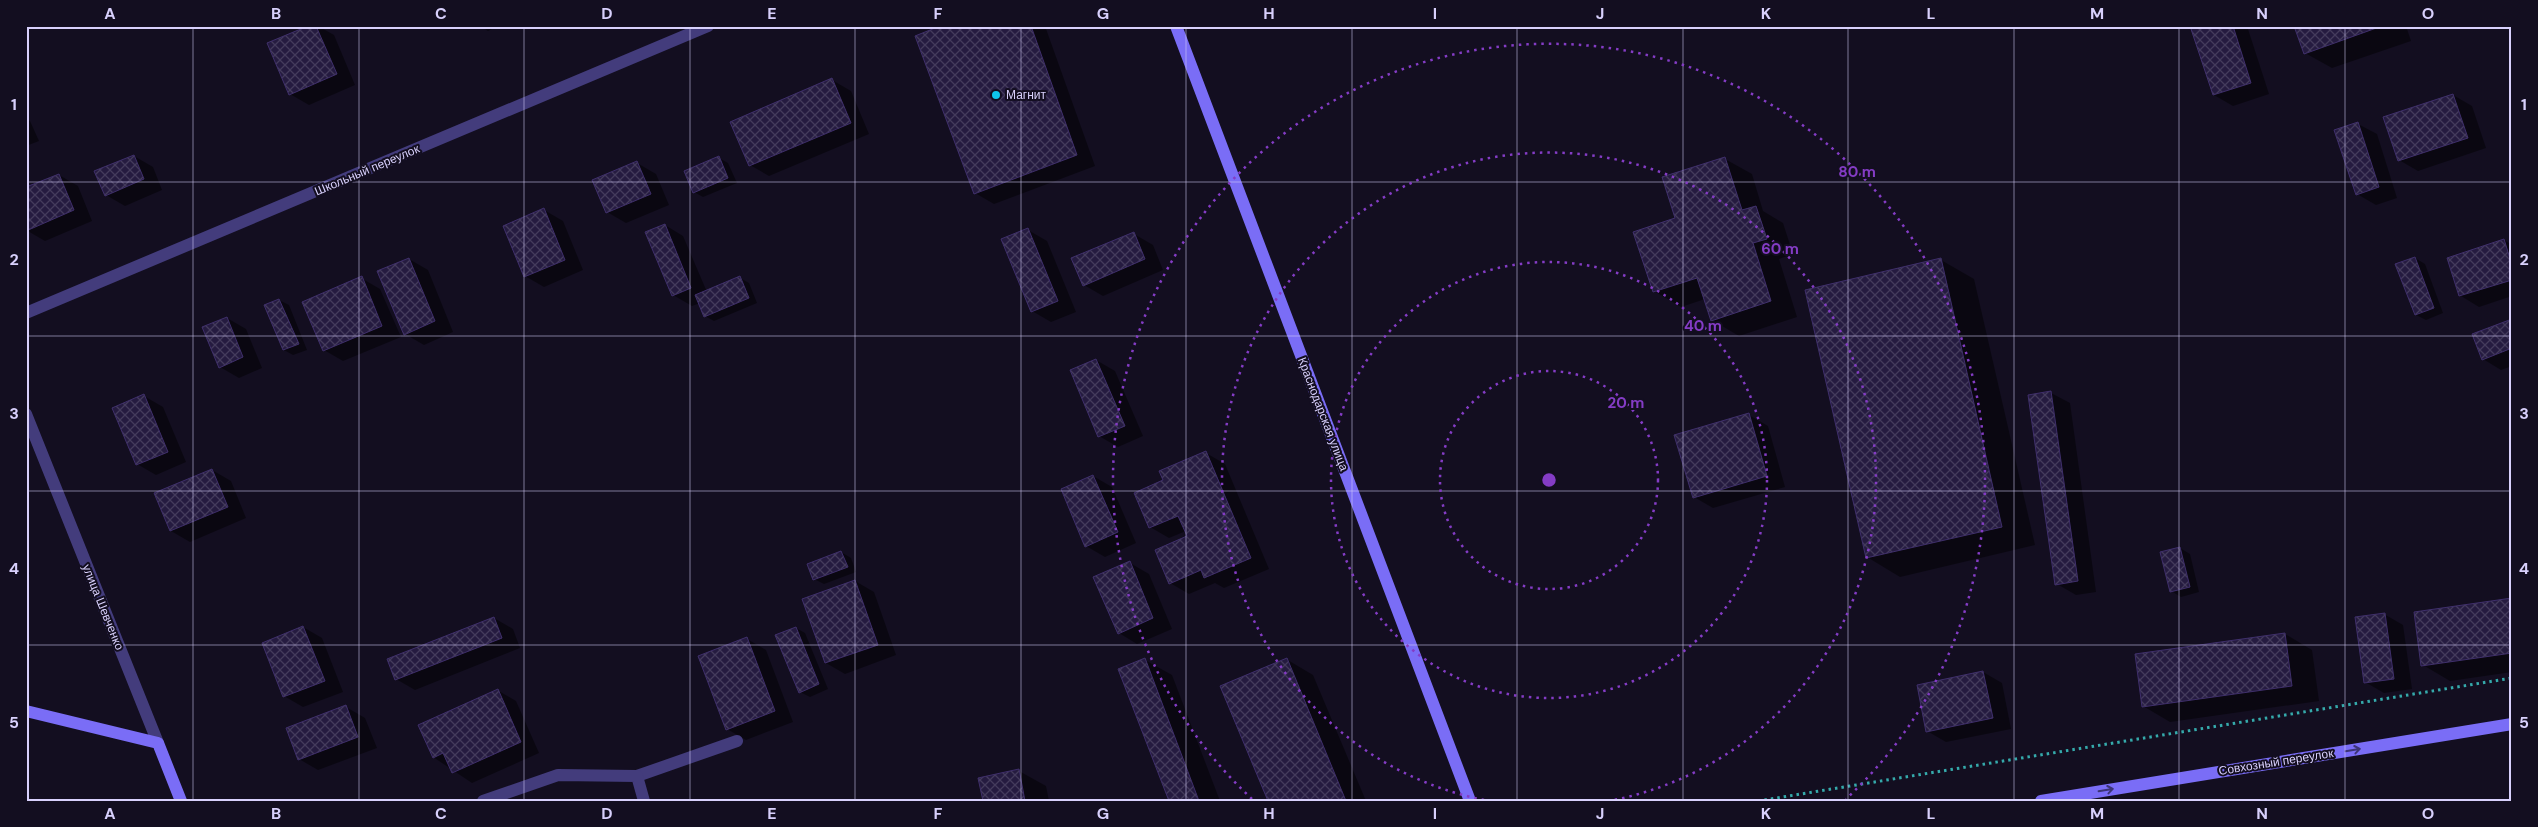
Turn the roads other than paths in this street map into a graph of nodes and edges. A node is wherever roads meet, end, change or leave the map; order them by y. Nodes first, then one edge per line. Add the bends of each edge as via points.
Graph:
1 (708, 26) edge
2 (1176, 26) edge
3 (26, 313) edge
4 (26, 414) edge
5 (26, 711) edge
6 (2512, 724) edge
7 (737, 741) dead end
8 (158, 743) junction
9 (637, 776) junction
10 (181, 801) edge
11 (483, 801) edge
12 (644, 801) edge
13 (1470, 801) edge
14 (2041, 801) edge

1 - 3 street, Школьный переулок
2 - 13 street, Краснодарская улица
4 - 8 street, улица Шевченко
5 - 8 street
14 -> 6 street, Совхозный переулок
7 - 9 street
8 - 10 street, улица Шевченко
9 - 11 street via 558,775
9 - 12 street

